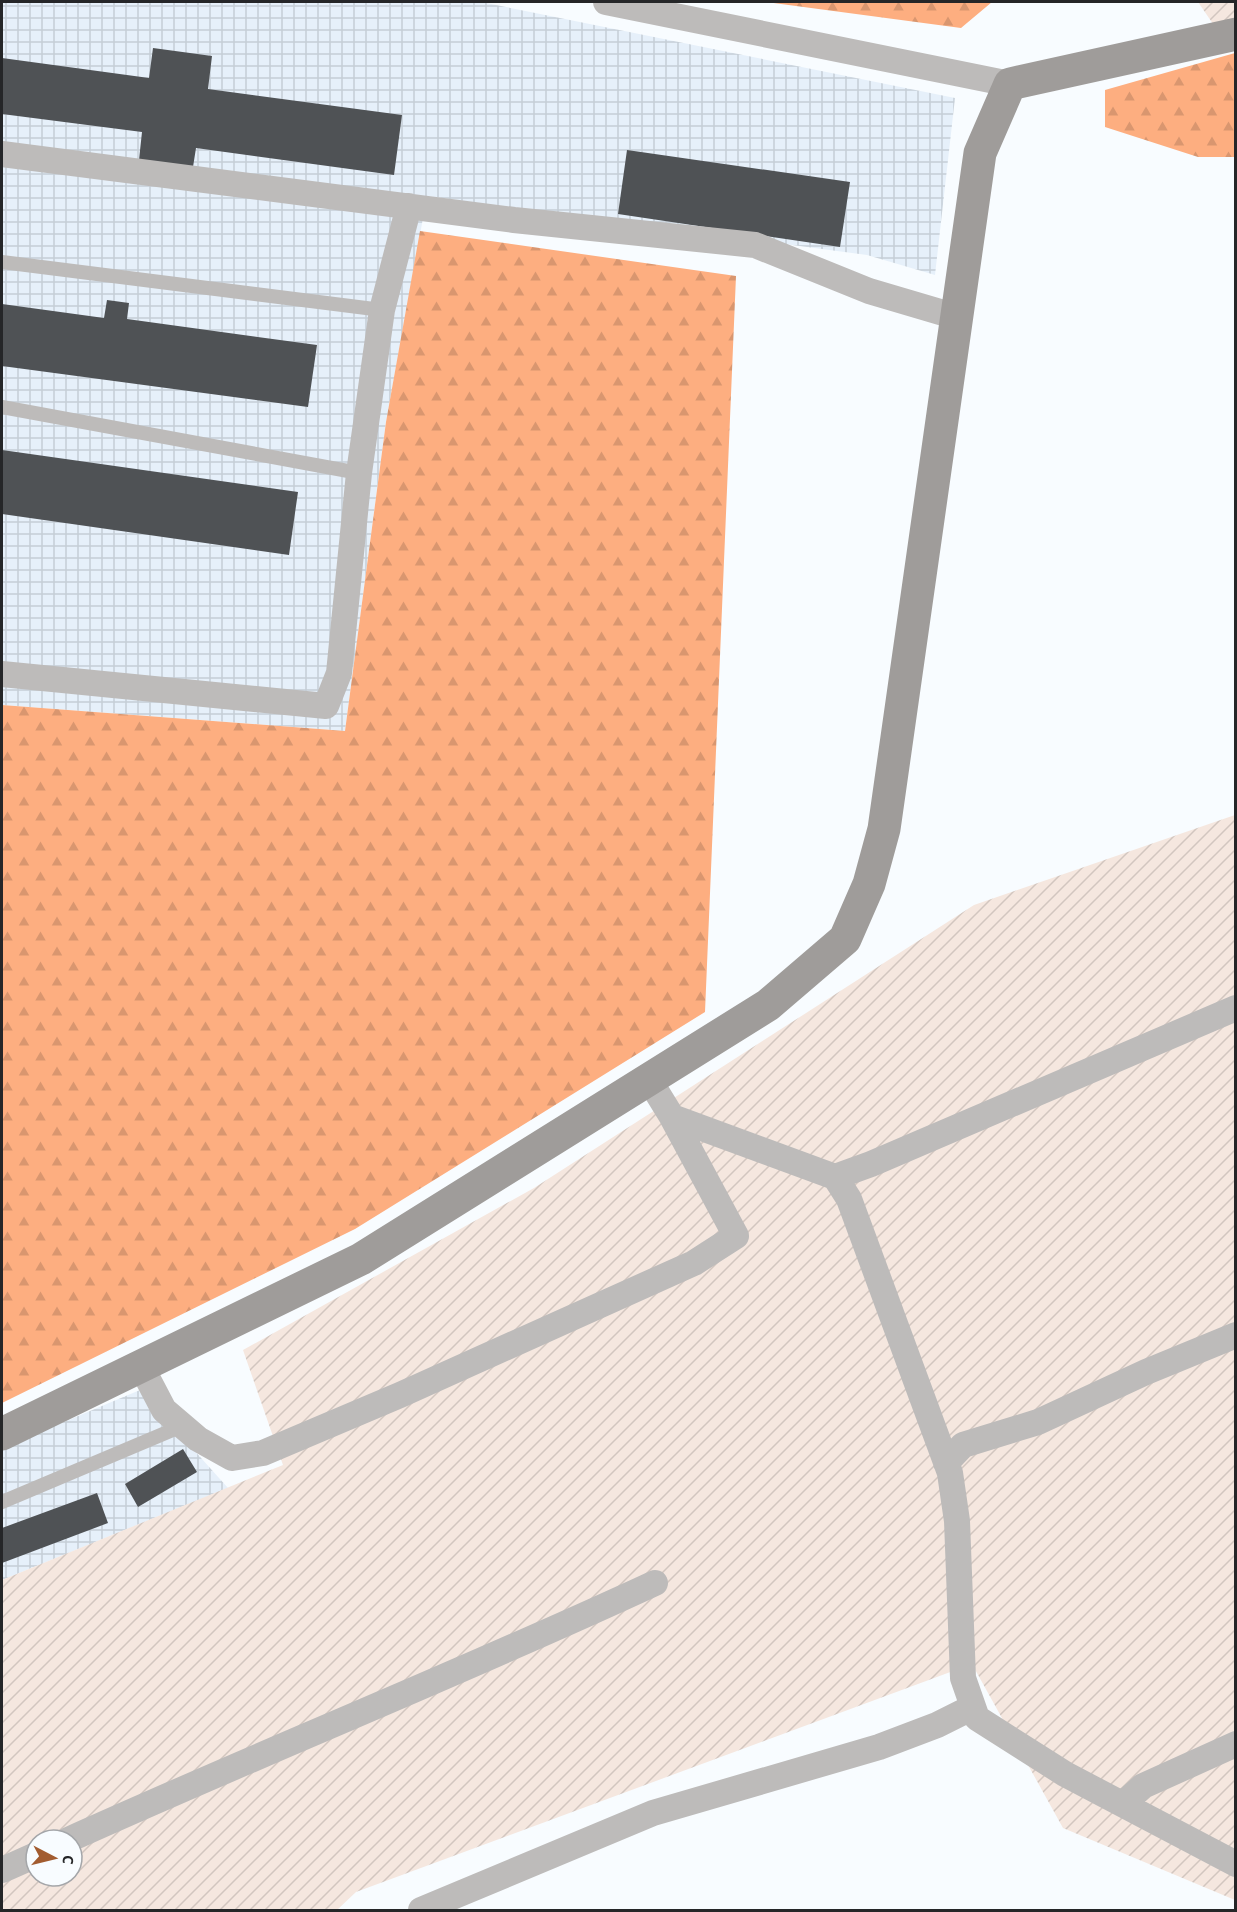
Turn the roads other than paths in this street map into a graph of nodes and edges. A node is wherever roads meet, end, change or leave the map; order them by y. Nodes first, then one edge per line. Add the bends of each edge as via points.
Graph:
1 (606, 2) edge
2 (1236, 34) edge
3 (1010, 84) junction
4 (2, 154) edge
5 (409, 207) junction
6 (2, 262) edge
7 (382, 310) junction
8 (957, 317) junction
9 (2, 407) edge
10 (359, 473) junction
11 (2, 674) edge
12 (1236, 1008) edge
13 (648, 1078) junction
14 (672, 1117) junction
15 (835, 1177) junction
16 (1236, 1335) edge
17 (141, 1366) junction
18 (182, 1426) junction
19 (2, 1434) edge
20 (946, 1463) junction
21 (2, 1502) edge
22 (655, 1583) dead end
23 (973, 1707) junction
24 (1236, 1744) edge
25 (1123, 1804) junction
26 (84, 1833) edge
27 (24, 1860) edge
28 (1236, 1864) edge
29 (2, 1870) edge
30 (421, 1911) edge

1 - 3 street
2 - 3 street
3 - 8 street via 980,153
4 - 5 street
5 - 7 street
5 - 8 street via 755,245 869,291
6 - 7 lane
7 - 10 street
8 - 13 street via 884,829 869,884 845,939 768,1005
9 - 10 lane
10 - 11 street via 339,673 326,706
12 - 15 street
13 - 14 street
13 - 17 street via 361,1259
14 - 15 street
14 - 18 street via 736,1236 694,1263 263,1453 231,1458
15 - 20 street via 849,1199
16 - 20 street via 1038,1422 963,1446
17 - 18 street via 164,1410
17 - 19 street
18 - 21 lane
20 - 23 street via 957,1521 963,1678
22 - 26 street
23 - 25 street via 976,1718 1065,1774
23 - 30 street via 879,1747 653,1813
24 - 25 street via 1143,1786
25 - 28 street
27 - 29 street

